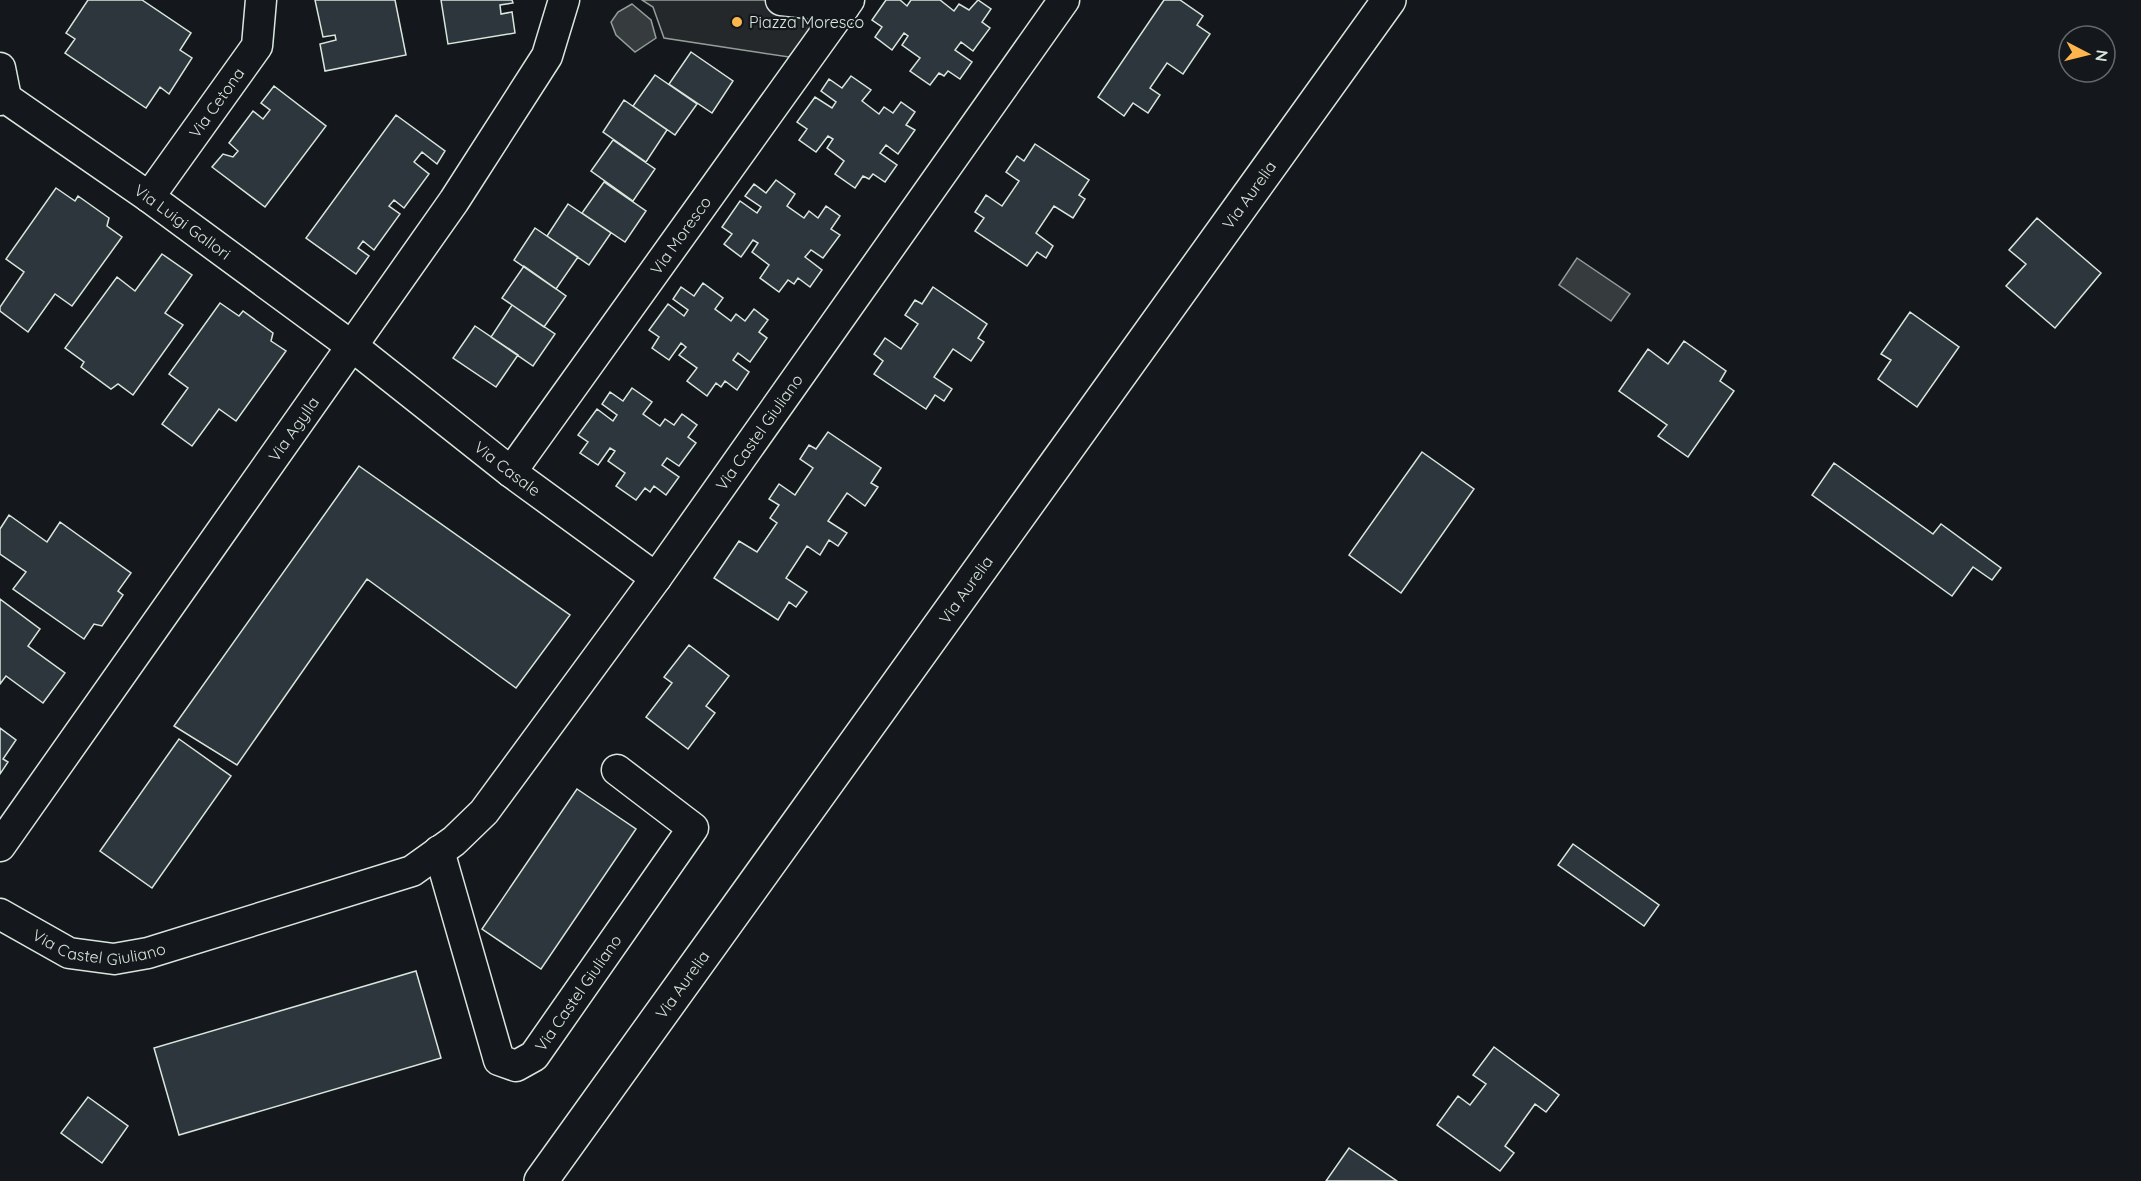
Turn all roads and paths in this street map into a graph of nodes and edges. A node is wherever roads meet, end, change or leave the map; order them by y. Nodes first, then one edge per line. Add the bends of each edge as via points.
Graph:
1 (261, 0) edge
2 (564, 0) edge
3 (781, 0) edge
4 (1064, 0) edge
5 (1389, 0) edge
6 (847, 4) edge
7 (0, 69) edge
8 (3, 99) edge
9 (149, 197) junction
10 (356, 349) junction
11 (511, 472) junction
12 (656, 578) junction
13 (617, 770) dead end
14 (0, 846) edge
15 (439, 852) junction
16 (0, 914) edge
17 (541, 1181) edge

1 - 9 street, Via Cetona via 257,46
2 - 10 street, Via Agylla via 547,56
3 - 6 street
4 - 12 street, Via Castel Giuliano
5 - 17 main road, Via Aurelia
6 - 11 street, Via Moresco
7 - 8 street
8 - 9 street, Via Luigi Gallori
9 - 10 street, Via Luigi Gallori
10 - 11 street, Via Casale
10 - 14 street, Via Agylla
11 - 12 street, Via Casale
12 - 15 street, Via Castel Giuliano via 484,812
13 - 15 street, Via Castel Giuliano via 693,828 534,1056 516,1066 499,1060
15 - 16 street, Via Castel Giuliano via 412,871 148,953 114,959 69,953

